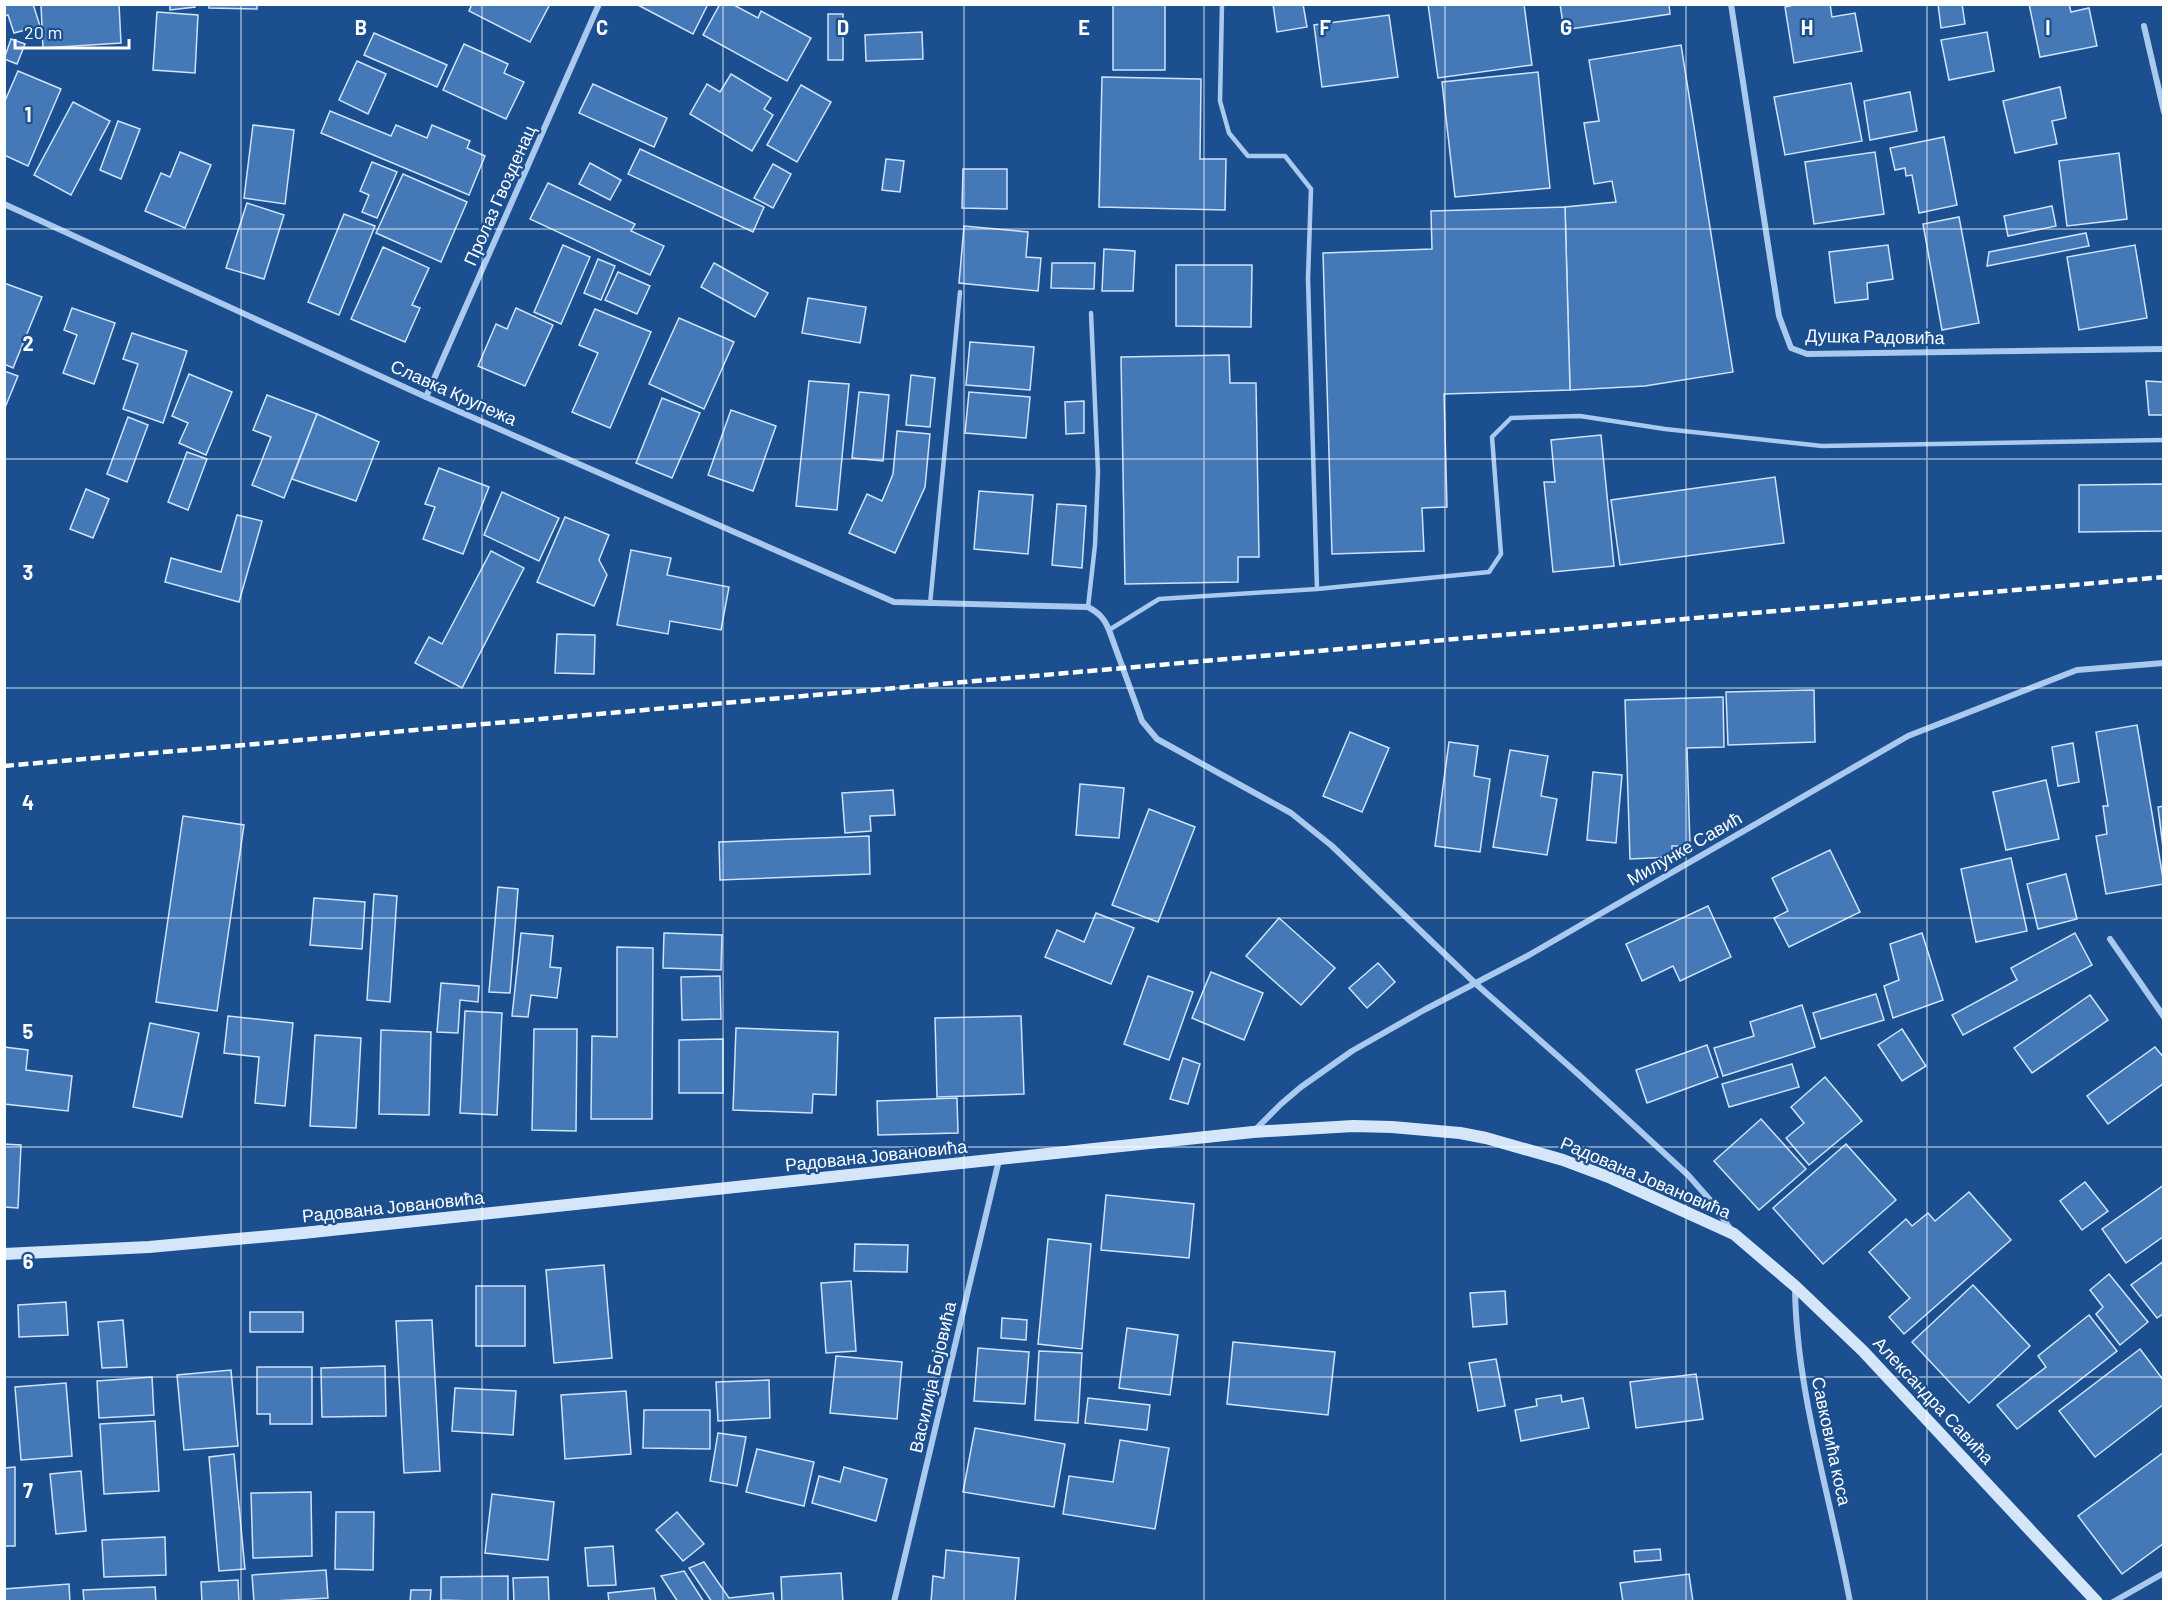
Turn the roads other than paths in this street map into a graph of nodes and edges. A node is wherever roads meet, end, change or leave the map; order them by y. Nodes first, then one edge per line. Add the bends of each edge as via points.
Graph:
1 (599, 4) edge
2 (1222, 4) edge
3 (1731, 4) edge
4 (2144, 26) dead end
5 (2163, 112) edge
6 (4, 204) edge
7 (960, 292) dead end
8 (1091, 313) dead end
9 (2163, 349) edge
10 (426, 397) junction
11 (2163, 440) edge
12 (1317, 589) junction
13 (930, 603) junction
14 (1088, 607) junction
15 (1109, 630) junction
16 (2163, 663) edge
17 (2110, 939) dead end
18 (1476, 984) junction
19 (2163, 1017) edge
20 (1253, 1132) junction
21 (999, 1160) junction
22 (1734, 1234) junction
23 (4, 1254) edge
24 (1795, 1286) junction
25 (2163, 1573) edge
26 (894, 1602) edge
27 (1850, 1602) edge
28 (2097, 1602) edge
29 (2113, 1602) edge

1 - 10 street, Пролаз Гвозденац
2 - 12 lane via 1220,101 1229,133 1248,156 1285,156 1311,189 1308,279
3 - 9 street, Душка Радовића via 1779,316 1791,348 1807,354
4 - 5 street
6 - 10 street, Славка Крупежа
7 - 13 lane
8 - 14 lane via 1098,472
10 - 13 street, Славка Крупежа via 894,602
11 - 12 lane via 1822,446 1580,416 1511,418 1492,437 1501,554 1489,572
12 - 15 lane via 1159,599
13 - 14 street
14 - 15 street via 1098,612
15 - 18 street via 1142,720 1157,739 1291,813 1353,866
16 - 18 street, Милунке Савић via 2077,670 1908,736
17 - 19 street
18 - 20 street, Милунке Савић via 1352,1052 1294,1093
18 - 22 street via 1688,1175
20 - 21 main road, Радована Јовановића
20 - 22 main road, Радована Јовановића via 1343,1126 1460,1132 1563,1160
21 - 23 main road, Радована Јовановића via 216,1242
21 - 26 street, Василија Бојовића
22 - 24 main road, Александра Савића
24 - 27 street, Савковића коса via 1803,1374
24 - 28 main road, Александра Савића via 1863,1351
25 - 29 street

